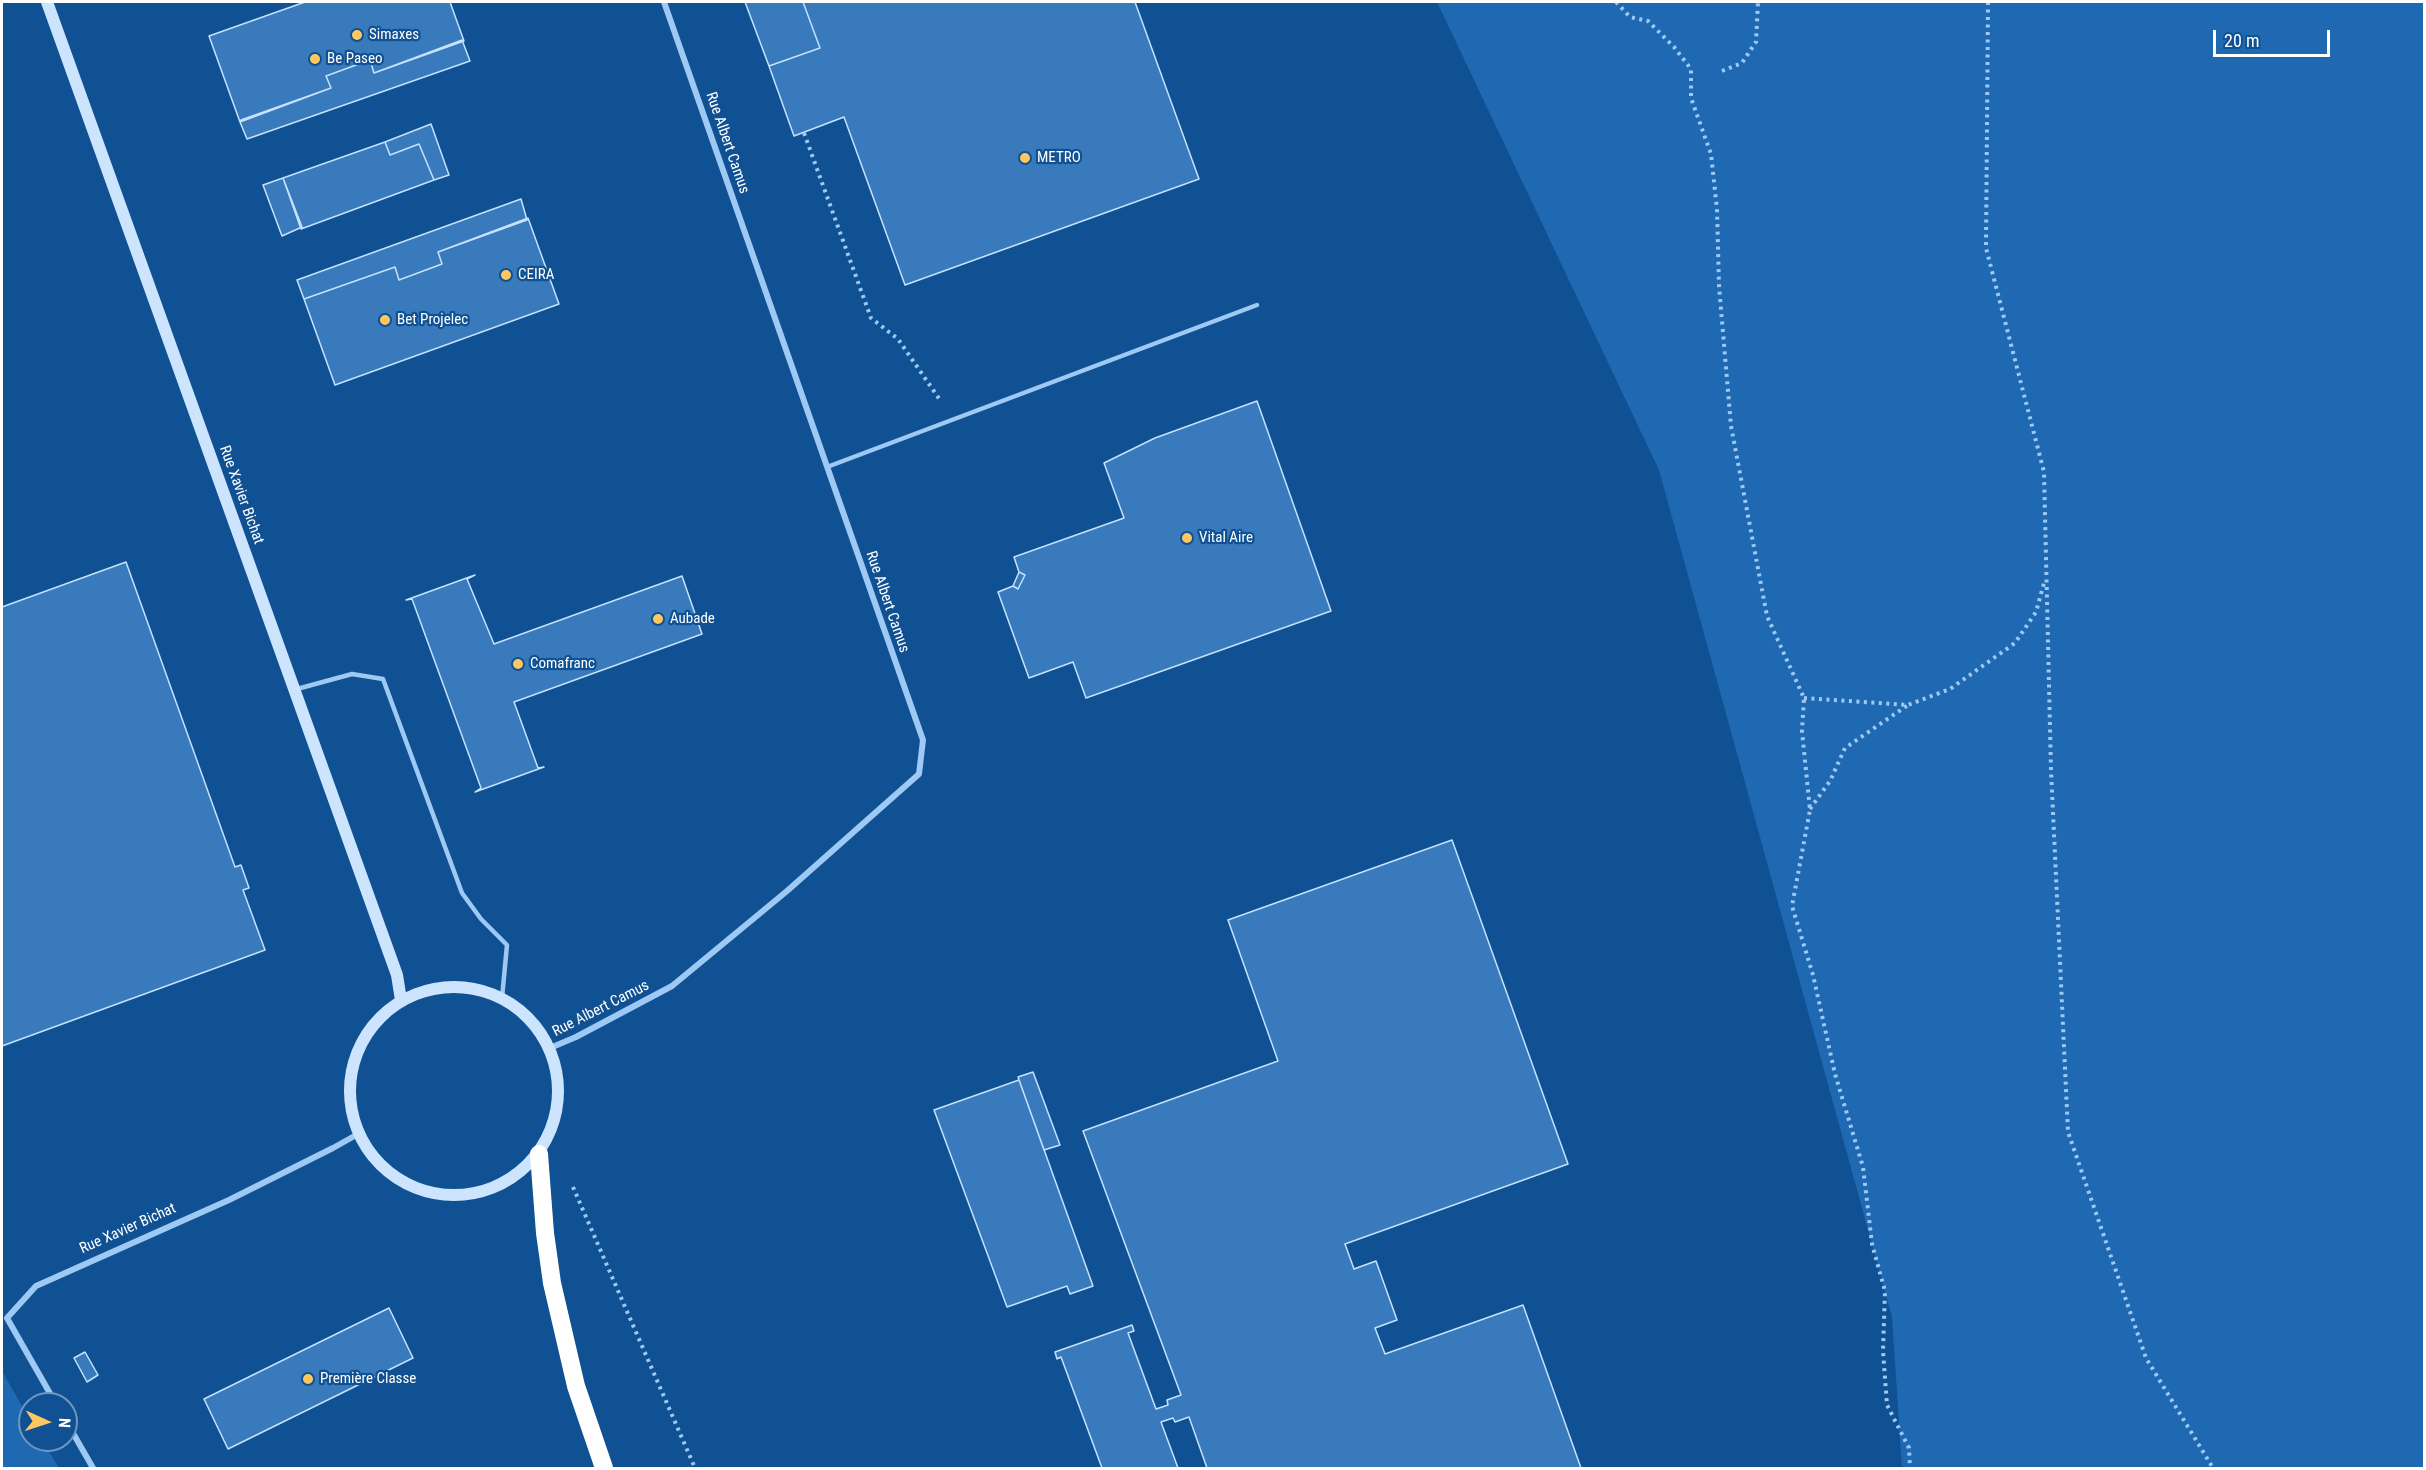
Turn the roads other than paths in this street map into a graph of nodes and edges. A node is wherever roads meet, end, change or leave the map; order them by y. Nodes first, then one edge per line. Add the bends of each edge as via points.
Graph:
1 (47, 2) edge
2 (664, 2) edge
3 (1257, 305) dead end
4 (827, 467) junction
5 (295, 690) junction
6 (502, 998) junction
7 (401, 1000) junction
8 (550, 1048) junction
9 (358, 1134) junction
10 (539, 1154) junction
11 (49, 1392) edge
12 (78, 1442) edge
13 (93, 1468) edge
14 (604, 1468) edge

1 - 5 main road, Rue Xavier Bichat
2 - 4 street, Rue Albert Camus
3 - 4 lane
4 - 8 street, Rue Albert Camus via 922,740 920,774 672,986
5 - 6 lane via 352,674 383,679 462,892 507,945
5 - 7 main road, Rue Xavier Bichat via 397,975
6 - 7 main road via 469,987 434,987
6 - 8 main road via 530,1019
7 - 9 main road via 372,1025 354,1059 349,1096
8 - 10 main road via 558,1076 558,1106
9 - 10 main road via 385,1170 407,1186 442,1196 479,1194 512,1179
9 - 11 street, Rue Xavier Bichat via 229,1200 36,1287 7,1318
10 - 14 highway via 555,1295 576,1386
12 - 13 street

